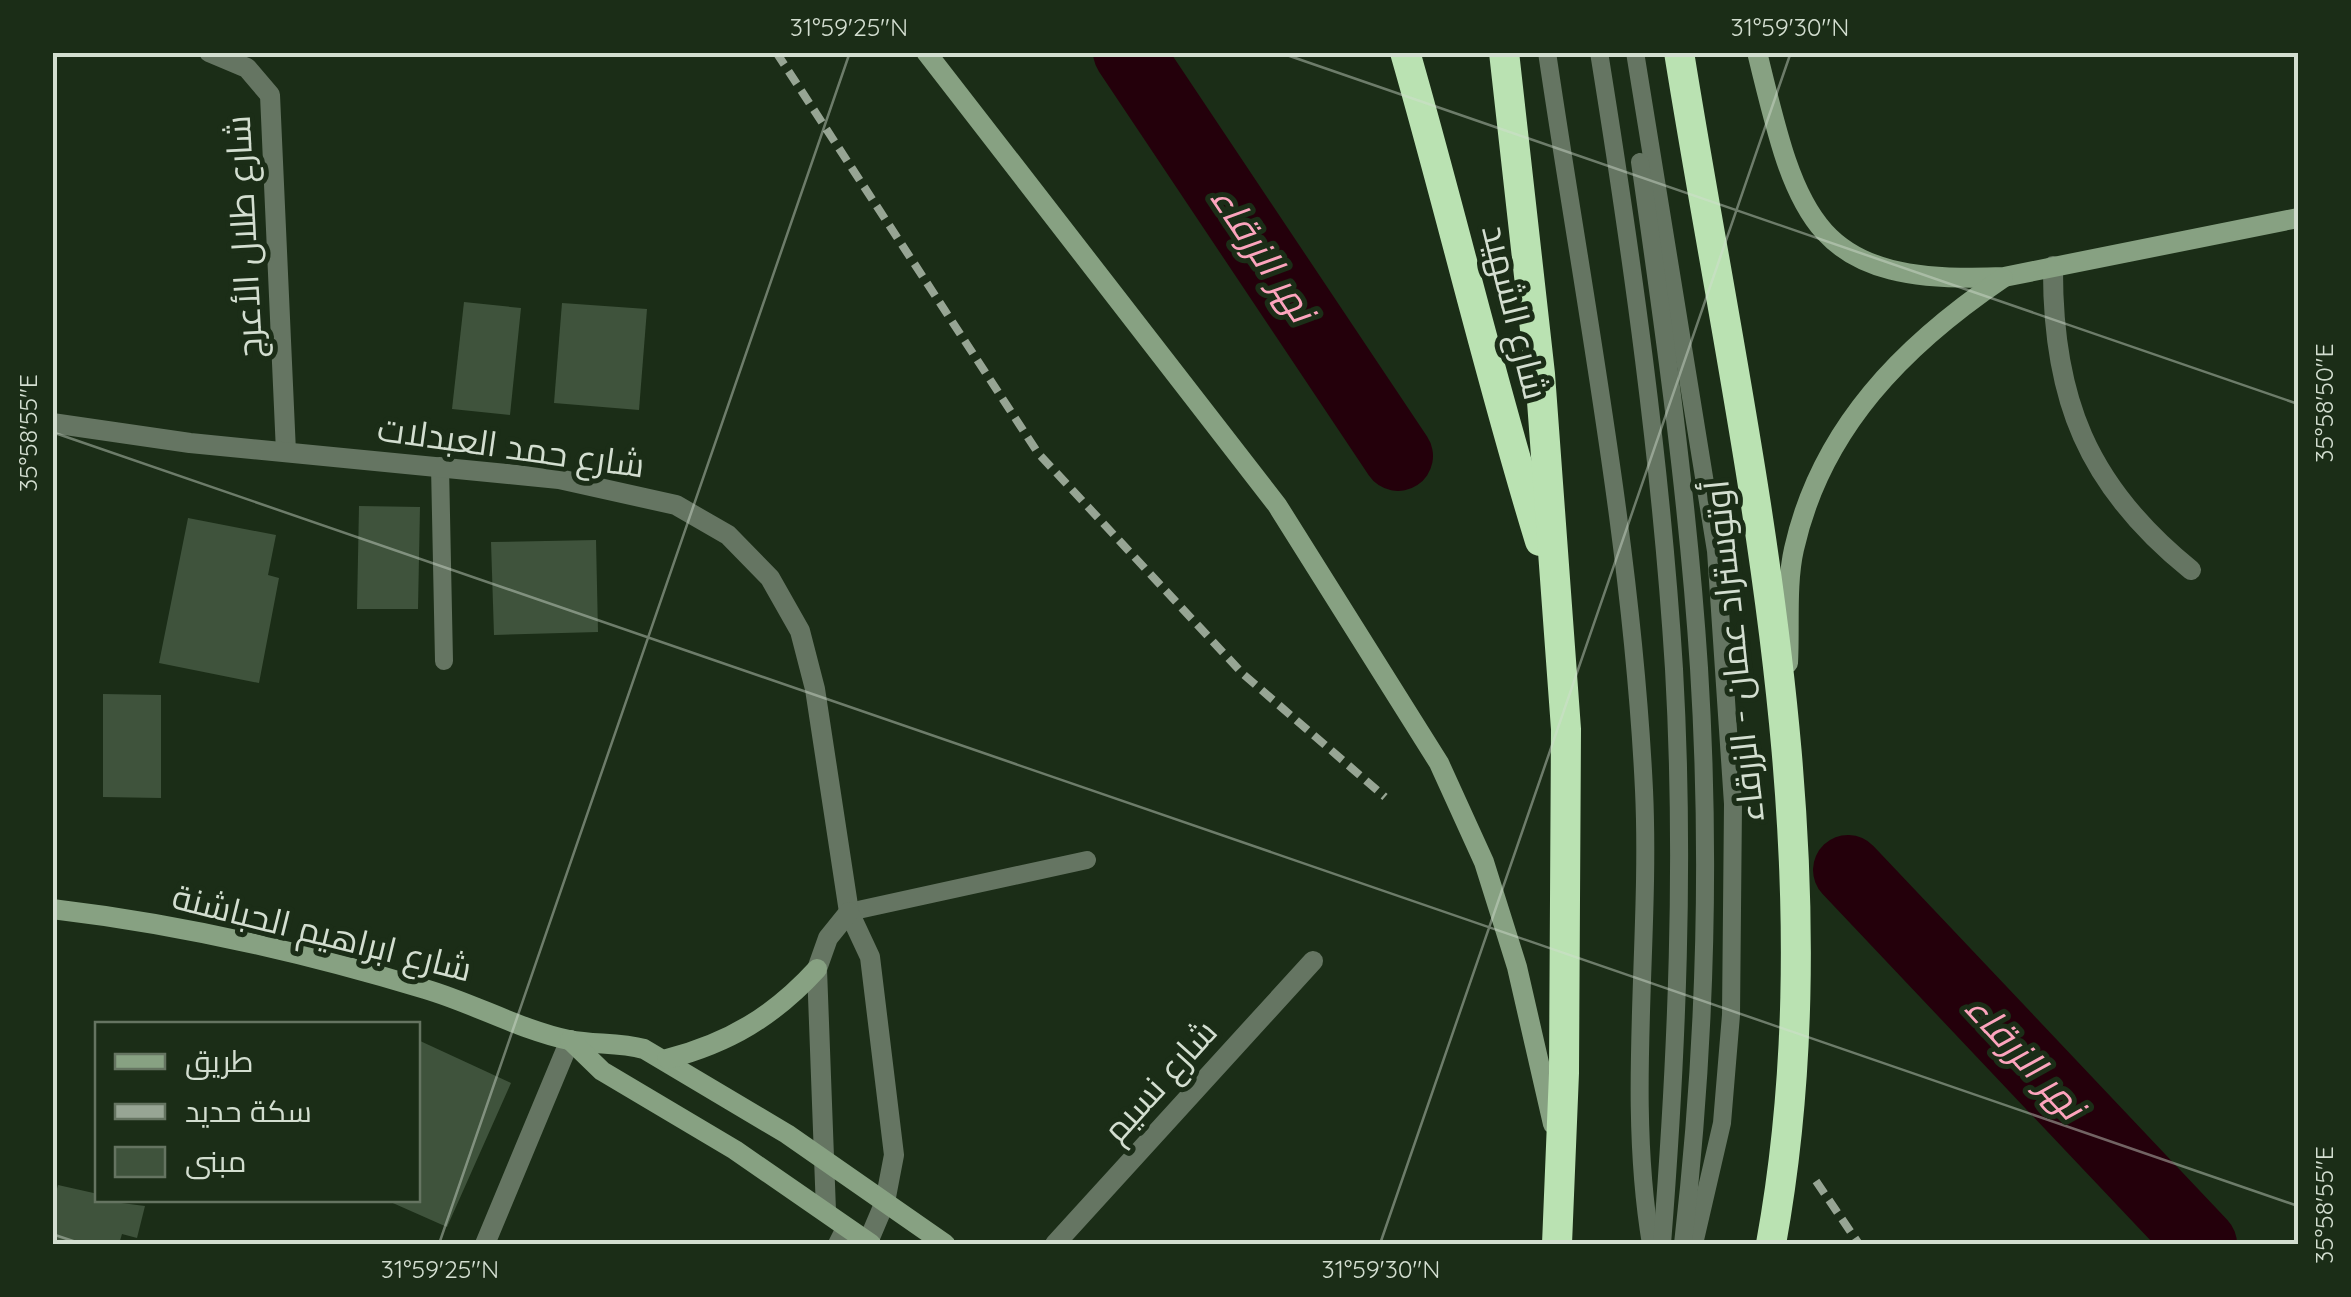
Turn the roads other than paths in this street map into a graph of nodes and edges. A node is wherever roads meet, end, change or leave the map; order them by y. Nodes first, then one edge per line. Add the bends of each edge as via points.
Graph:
1 (209, 52) edge
2 (926, 52) edge
3 (1405, 52) edge
4 (1504, 52) edge
5 (1547, 52) edge
6 (1599, 52) edge
7 (1624, 52) edge
8 (1634, 52) edge
9 (1679, 52) edge
10 (1757, 52) edge
11 (2298, 218) edge
12 (2053, 266) junction
13 (2004, 277) junction
14 (52, 423) edge
15 (286, 452) junction
16 (440, 466) junction
17 (2191, 570) dead end
18 (1555, 589) junction
19 (444, 661) dead end
20 (1785, 734) junction
21 (1086, 860) dead end
22 (52, 909) edge
23 (849, 912) junction
24 (1312, 961) dead end
25 (817, 969) junction
26 (570, 1040) junction
27 (667, 1059) junction
28 (1561, 1156) junction
29 (826, 1160) junction
30 (886, 1202) junction
31 (826, 1211) junction
32 (842, 1235) edge
33 (870, 1243) edge
34 (486, 1244) edge
35 (945, 1244) edge
36 (1055, 1244) edge
37 (1556, 1244) edge
38 (1651, 1244) edge
39 (1662, 1244) edge
40 (1683, 1244) edge
41 (1694, 1244) edge
42 (1771, 1244) edge

1 - 15 street, شارع طلال الأعرج via 247,68 270,95
2 - 28 street via 1277,505 1438,763 1484,862 1517,967
3 - 18 highway, شارع الشهيد via 1493,388
4 - 18 highway via 1540,374
5 - 38 lane via 1633,651 1646,862 1641,1166
6 - 39 lane via 1656,452 1674,673 1678,938
7 - 40 lane via 1699,672 1705,937
8 - 41 lane via 1716,551 1733,804 1731,1015 1722,1123
9 - 20 highway, أوتوستراد عمان - الزرقاء via 1749,454
10 - 13 street via 1790,172 1828,238 1858,261 1894,274
11 - 12 street
12 - 13 street
12 - 17 street via 2058,362 2090,458 2151,538
13 - 20 street via 1920,338 1885,374 1828,458 1793,552
14 - 15 street, شارع حمد العبدلات
15 - 16 street, شارع حمد العبدلات
16 - 19 lane
16 - 23 street, شارع حمد العبدلات via 558,479 676,505 728,535 770,578 800,631 815,689
18 - 28 highway via 1566,728
20 - 42 highway, أوتوستراد عمان - الزرقاء via 1798,913 1792,1057
21 - 23 lane
22 - 26 street, شارع ابراهيم الحباشنة via 222,936 341,964
23 - 25 street via 828,938
23 - 30 street, شارع حمد العبدلات via 870,957 893,1131
24 - 36 street, شارع نسيم
25 - 27 street via 794,996 734,1037
25 - 29 street
26 - 27 street, شارع ابراهيم الحباشنة via 620,1042
26 - 31 street, شارع ابراهيم الحباشنة via 602,1070
26 - 34 street
27 - 29 street, شارع ابراهيم الحباشنة
28 - 37 highway
29 - 30 street, شارع ابراهيم الحباشنة
29 - 31 street
30 - 33 street, شارع حمد العبدلات
30 - 35 street, شارع ابراهيم الحباشنة
31 - 32 street, شارع ابراهيم الحباشنة
32 - 33 street, شارع ابراهيم الحباشنة

